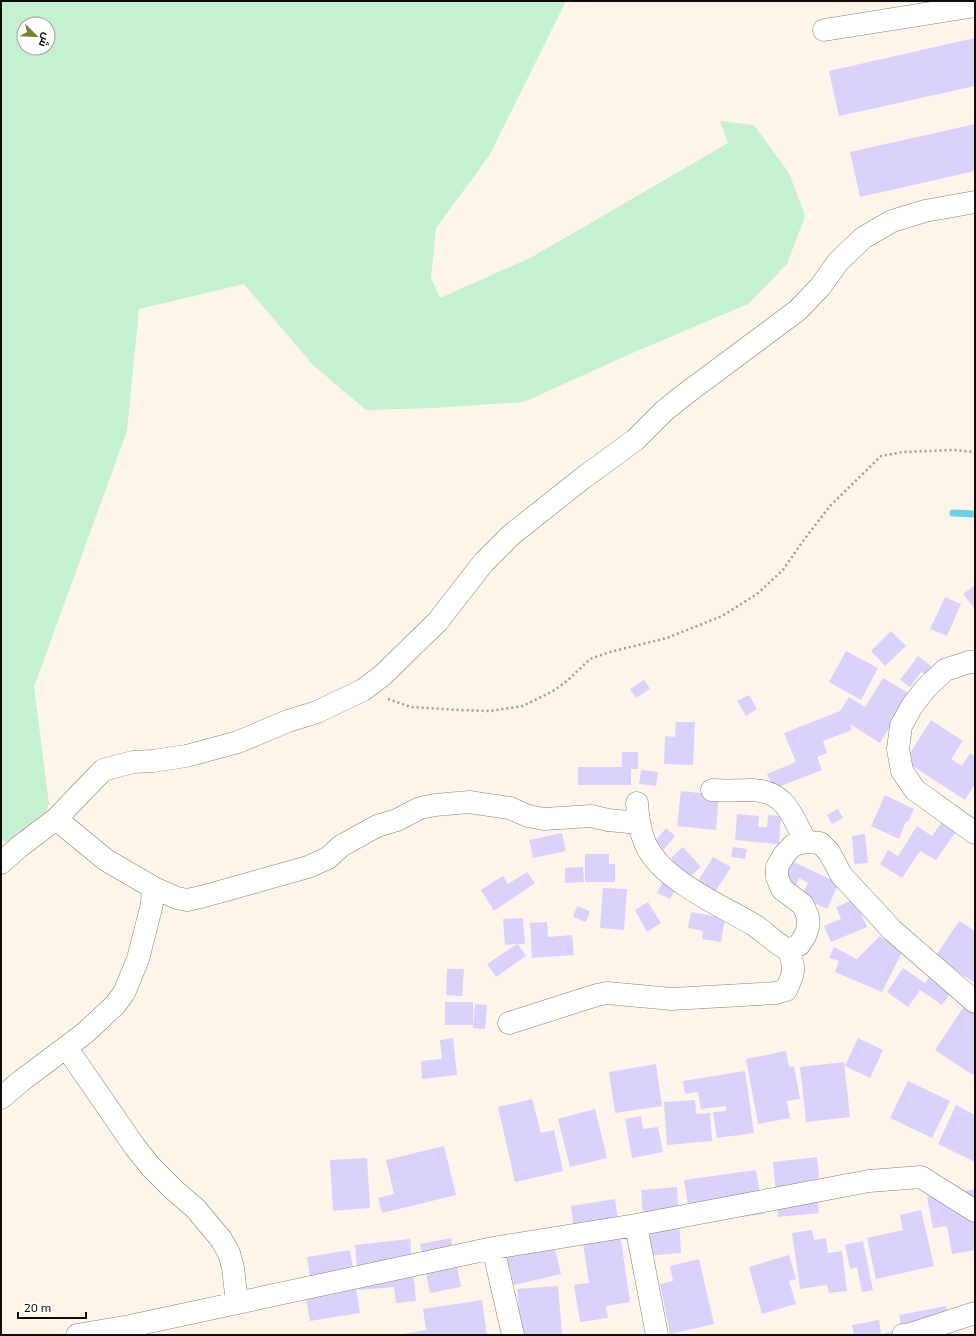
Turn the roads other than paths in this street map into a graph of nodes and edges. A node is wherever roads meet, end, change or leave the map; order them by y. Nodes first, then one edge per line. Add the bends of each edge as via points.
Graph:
1 (975, 6) edge
2 (824, 30) dead end
3 (975, 202) edge
4 (975, 662) edge
5 (712, 790) dead end
6 (56, 819) junction
7 (975, 833) edge
8 (806, 842) junction
9 (1, 863) edge
10 (154, 888) junction
11 (789, 950) junction
12 (975, 1002) edge
13 (509, 1023) dead end
14 (66, 1047) junction
15 (1, 1098) edge
16 (975, 1211) edge
17 (636, 1225) junction
18 (493, 1248) junction
19 (237, 1303) junction
20 (975, 1313) edge
21 (131, 1330) edge
22 (77, 1335) edge
23 (513, 1335) edge
24 (657, 1335) edge
25 (903, 1335) edge

1 - 2 street
3 - 6 street via 892,220 863,238 838,262 820,287 798,310 686,393 635,440 511,535 484,562 438,621 383,675 363,690 317,712 238,742 186,756 133,762 103,770
4 - 7 street via 945,670 926,688 901,726 898,749 902,771 914,790
5 - 8 street via 752,790 774,794 787,806
6 - 9 street
6 - 10 street via 106,860
8 - 11 street via 793,846 776,867 782,888 803,905 808,917 806,936 799,945
8 - 12 street via 820,843 829,852 842,876 892,930
10 - 11 street via 187,900 308,867 328,858 341,846 377,826 398,820 420,808 450,803 469,802 510,808 528,816 544,819 591,816 608,820 638,813 647,848 670,874 688,888 756,926 778,945
10 - 14 street via 138,959 124,993 99,1021
11 - 13 street via 794,968 793,976 786,990 776,993 672,999 607,993
14 - 15 street
14 - 19 street via 151,1167 194,1208 221,1239 229,1253 233,1268
16 - 17 street via 921,1177 869,1181
17 - 18 street
17 - 24 street
18 - 19 street
18 - 23 street
19 - 21 street
20 - 25 street
21 - 22 street

